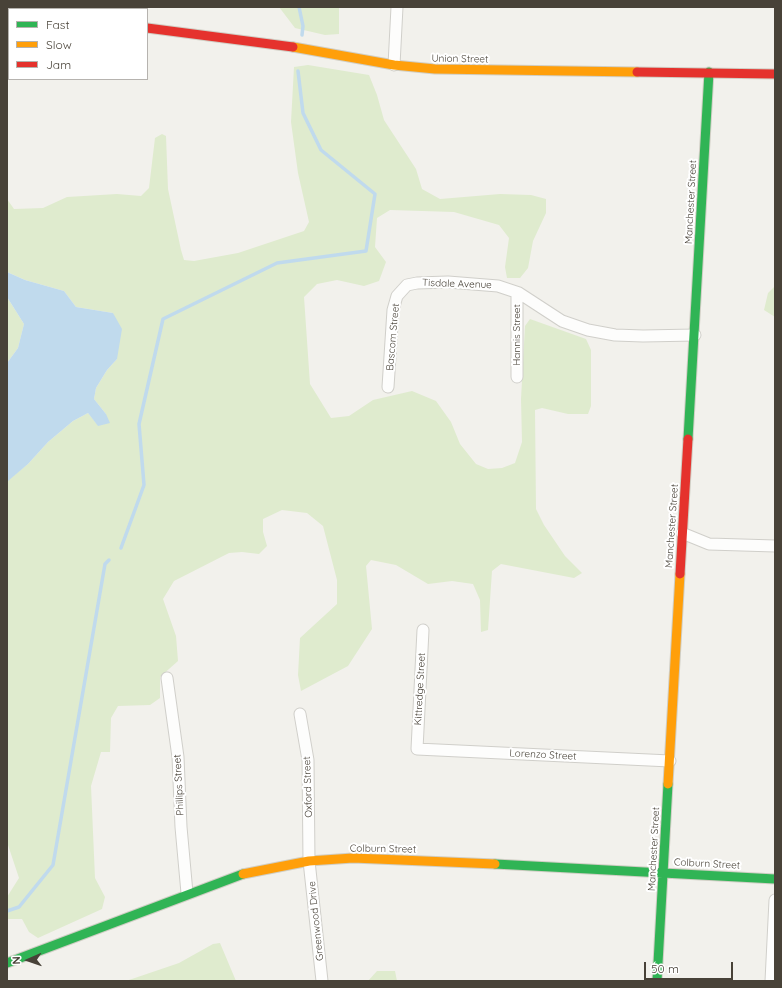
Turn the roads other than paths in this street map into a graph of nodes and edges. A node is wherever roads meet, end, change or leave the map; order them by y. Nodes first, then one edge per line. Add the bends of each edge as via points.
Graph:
1 (397, 7) edge
2 (148, 28) edge
3 (394, 65) junction
4 (709, 72) junction
5 (775, 74) edge
6 (402, 290) joint
7 (517, 293) junction
8 (695, 335) junction
9 (517, 377) dead end
10 (388, 387) dead end
11 (682, 533) junction
12 (775, 546) edge
13 (423, 630) dead end
14 (167, 678) dead end
15 (300, 714) dead end
16 (416, 749) joint
17 (670, 761) junction
18 (309, 861) junction
19 (664, 873) junction
20 (775, 879) edge
21 (187, 893) junction
22 (775, 900) edge
23 (7, 963) edge
24 (322, 981) edge
25 (657, 981) edge
26 (771, 981) edge

1 - 3 street
2 - 3 street, Union Street via 285,45
3 - 4 street, Union Street via 476,70
4 - 5 street, Union Street
4 - 8 street, Manchester Street
6 - 7 street, Tisdale Avenue via 407,285 417,283 448,282 498,286
6 - 10 street, Bascom Street via 397,296 393,310
7 - 8 street, Tisdale Avenue via 562,321 588,330 643,336
7 - 9 street, Hannis Street
8 - 11 street, Manchester Street
11 - 12 street via 709,544
11 - 17 street, Manchester Street
13 - 16 street, Kittredge Street
14 - 21 street, Phillips Street via 178,757
15 - 18 street, Oxford Street via 308,760
16 - 17 street, Lorenzo Street
17 - 19 street, Manchester Street
18 - 19 street, Colburn Street via 393,859
18 - 21 street, Colburn Street via 232,877
18 - 24 street, Greenwood Drive
19 - 20 street, Colburn Street
19 - 25 street, Manchester Street
21 - 23 street, Colburn Street
22 - 26 street

